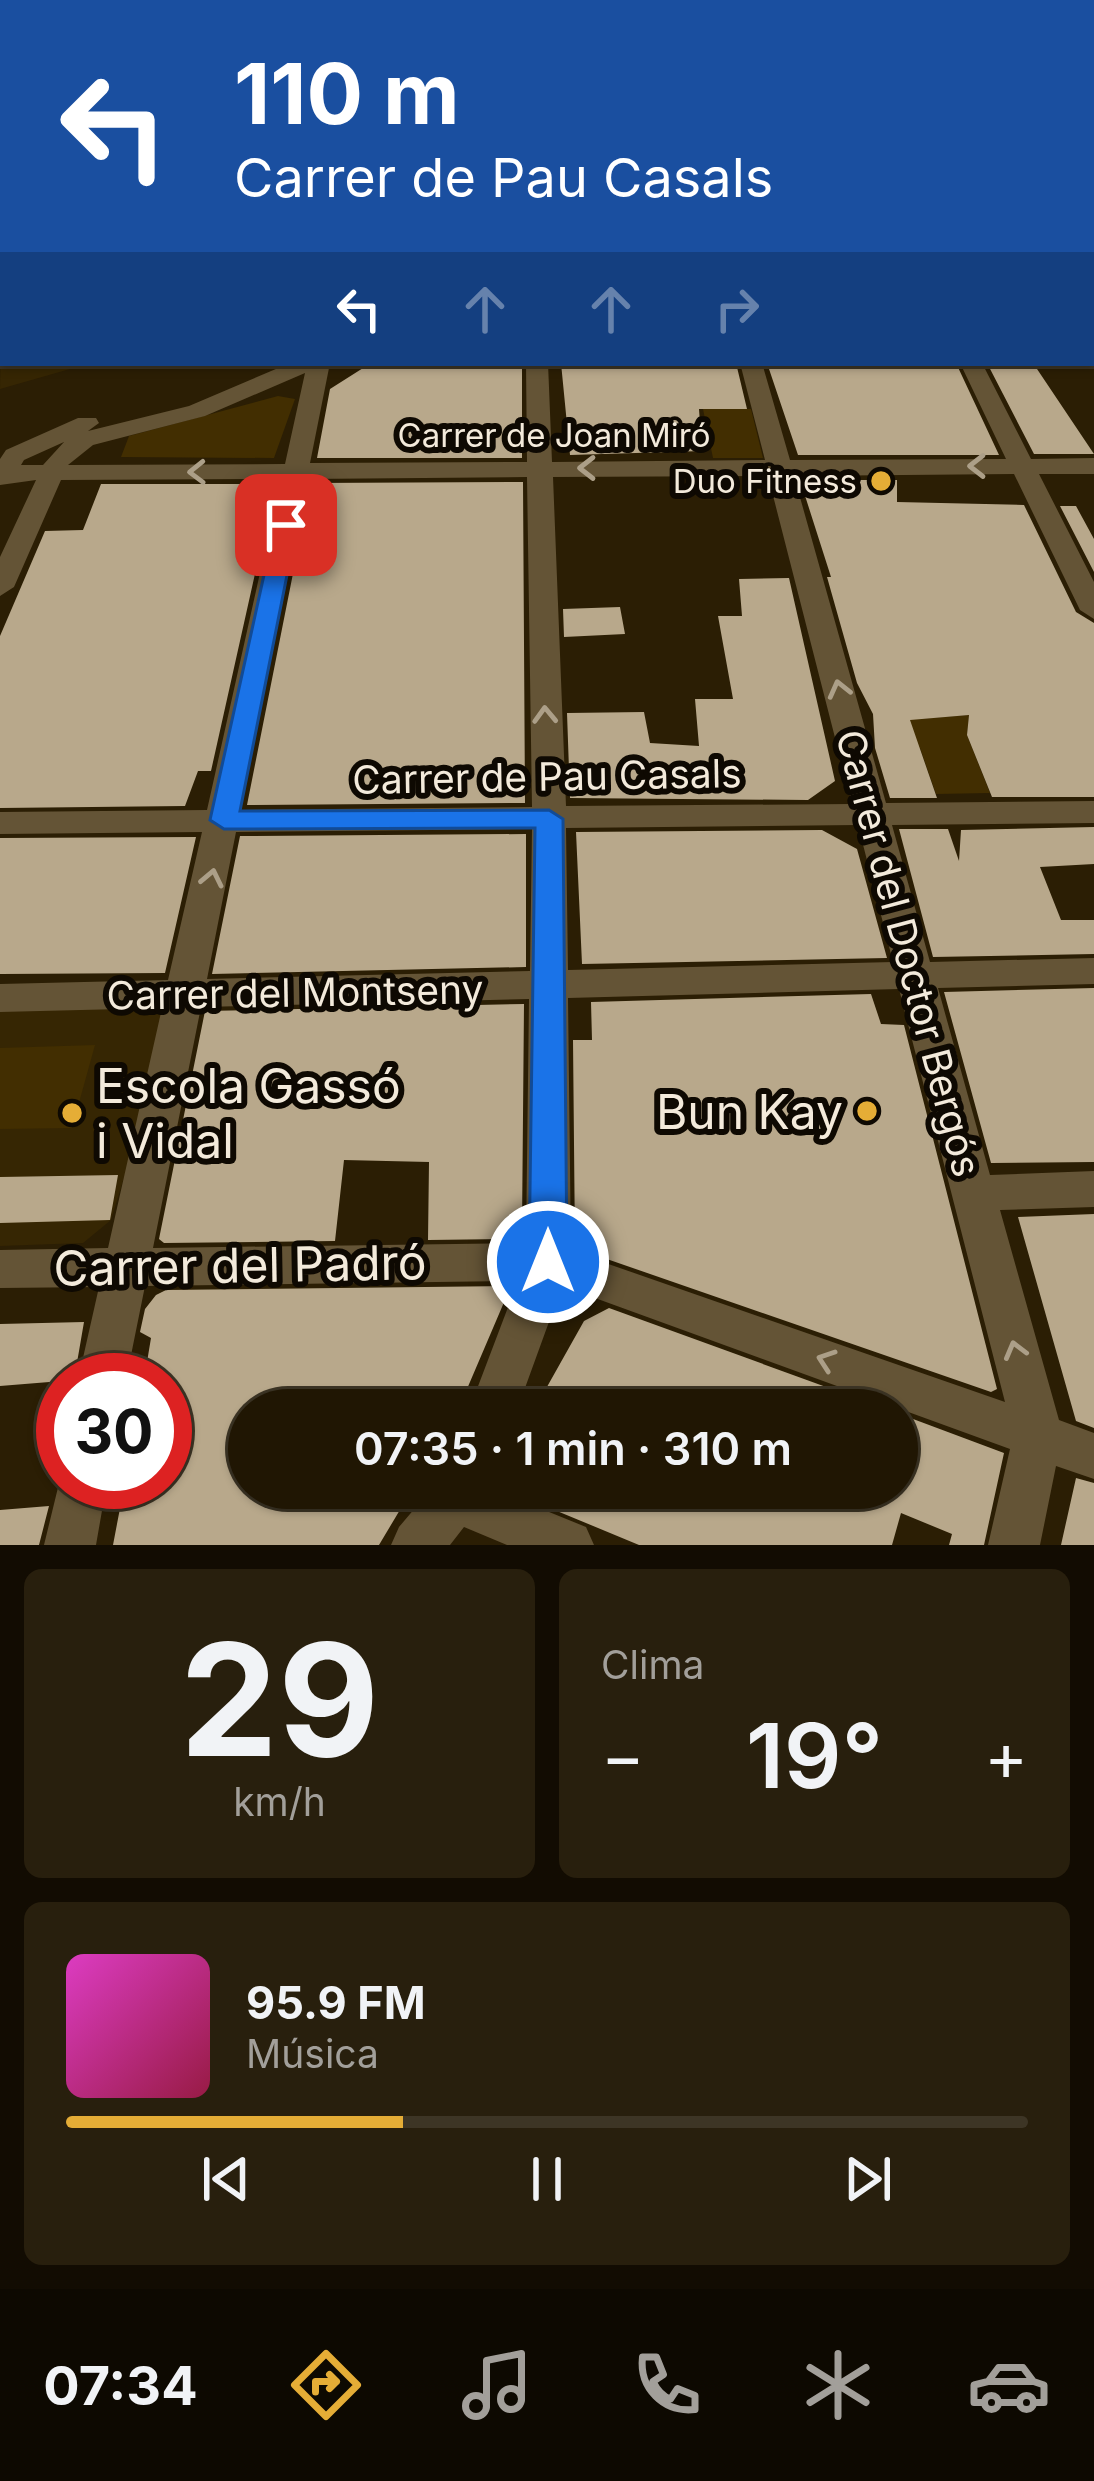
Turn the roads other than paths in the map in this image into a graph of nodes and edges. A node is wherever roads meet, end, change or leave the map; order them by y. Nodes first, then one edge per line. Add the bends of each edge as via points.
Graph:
1 (307, 366) edge
2 (314, 366) edge
3 (537, 366) edge
4 (752, 366) edge
5 (973, 366) edge
6 (241, 395) junction
7 (115, 429) junction
8 (782, 466) junction
9 (1024, 466) junction
10 (1094, 466) edge
11 (537, 468) junction
12 (298, 470) junction
13 (129, 473) junction
14 (5, 475) edge
15 (50, 475) junction
16 (0, 587) edge
17 (1094, 610) edge
18 (1094, 812) edge
19 (871, 814) junction
20 (549, 819) junction
21 (224, 820) junction
22 (0, 823) edge
23 (1094, 971) edge
24 (917, 975) junction
25 (546, 987) junction
26 (188, 992) junction
27 (0, 998) edge
28 (1094, 1189) edge
29 (973, 1193) junction
30 (548, 1262) junction
31 (124, 1265) junction
32 (0, 1269) edge
33 (107, 1353) edge
34 (501, 1389) edge
35 (1038, 1435) junction
36 (1094, 1456) edge
37 (77, 1509) edge
38 (449, 1509) edge
39 (493, 1509) edge
40 (70, 1545) edge
41 (417, 1545) edge
42 (568, 1545) edge
43 (1014, 1545) edge

1 - 6 street
2 - 12 street
3 - 11 street
4 - 8 street, Carrer del Doctor Bergós
5 - 9 street
6 - 7 street
6 - 14 street via 88,423 15,455
7 - 13 street via 104,452
7 - 15 street via 59,457
9 -> 8 street, Carrer de Joan Miró
8 -> 11 street, Carrer de Joan Miró
19 -> 8 street, Carrer del Doctor Bergós
9 - 10 street, Carrer de Joan Miró
9 - 17 street
11 - 12 street, Carrer de Joan Miró
20 -> 11 street
12 -> 13 street, Carrer de Joan Miró
12 - 21 street
13 - 15 street, Carrer de Joan Miró
14 - 15 street, Carrer de Joan Miró
15 - 16 street
18 - 19 street, Carrer de Pau Casals
19 - 20 street, Carrer de Pau Casals
19 - 24 street, Carrer del Doctor Bergós
20 - 21 street, Carrer de Pau Casals
20 - 25 street
21 - 22 street, Carrer de Pau Casals
26 -> 21 street
23 - 24 street, Carrer del Montseny
24 - 25 street, Carrer del Montseny
24 - 29 street, Carrer del Doctor Bergós
25 - 26 street, Carrer del Montseny
25 - 30 street
26 - 27 street, Carrer del Montseny
26 - 31 street
28 - 29 street
35 -> 29 street, Carrer del Doctor Bergós
30 - 31 street, Carrer del Padró
30 - 34 street
35 -> 30 street, Carrer del Padró
31 - 32 street, Carrer del Padró
31 - 33 street
35 - 36 street, Carrer del Padró
35 - 43 street, Carrer del Doctor Bergós
37 - 40 street
38 - 41 street
39 - 42 street

